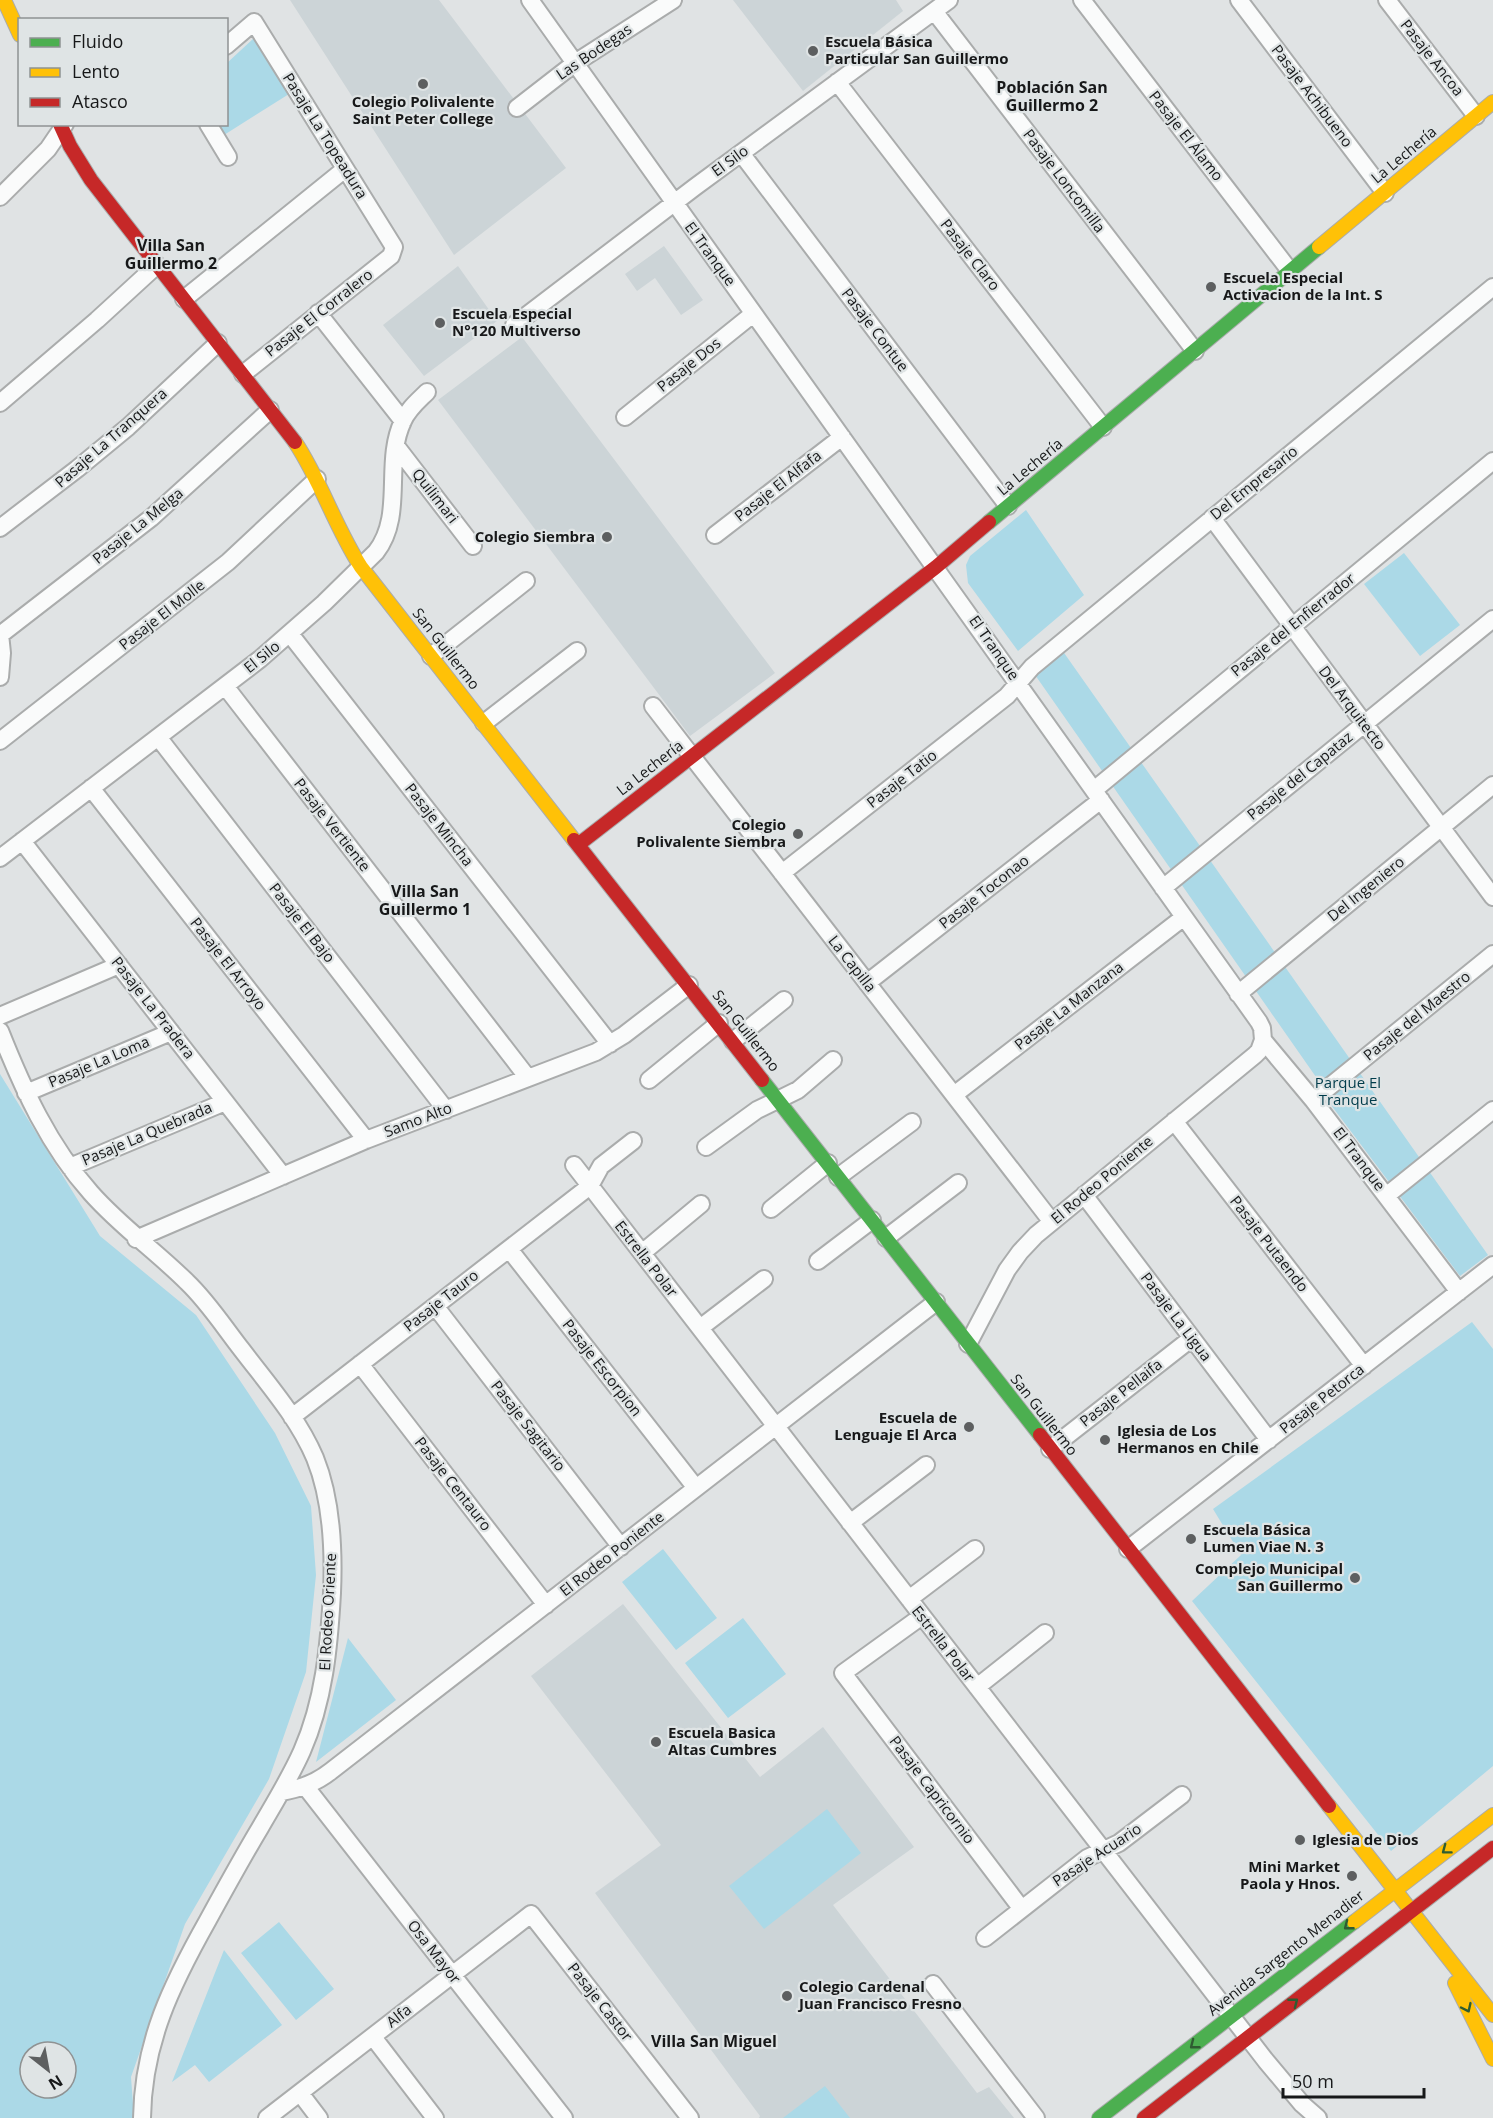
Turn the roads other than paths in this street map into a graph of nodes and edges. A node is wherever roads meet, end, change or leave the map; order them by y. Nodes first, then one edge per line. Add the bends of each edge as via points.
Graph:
1 (4, 0) edge
2 (530, 0) edge
3 (673, 0) edge
4 (949, 0) edge
5 (1082, 0) edge
6 (1239, 0) edge
7 (1387, 0) edge
8 (934, 11) junction
9 (18, 31) edge
10 (228, 44) edge
11 (575, 63) junction
12 (837, 82) junction
13 (1493, 102) edge
14 (517, 108) dead end
15 (1476, 116) junction
16 (62, 126) edge
17 (209, 126) edge
18 (741, 153) junction
19 (228, 158) dead end
20 (345, 169) junction
21 (1384, 193) junction
22 (0, 197) edge
23 (673, 203) junction
24 (394, 250) joint
25 (157, 264) junction
26 (1290, 271) junction
27 (1493, 287) edge
28 (184, 299) junction
29 (318, 313) junction
30 (753, 314) junction
31 (514, 325) dead end
32 (218, 343) junction
33 (1195, 351) junction
34 (243, 374) junction
35 (427, 392) dead end
36 (0, 404) edge
37 (270, 410) junction
38 (625, 417) dead end
39 (403, 421) junction
40 (1103, 427) junction
41 (842, 436) junction
42 (396, 446) junction
43 (1493, 461) edge
44 (317, 480) junction
45 (1008, 506) junction
46 (1212, 518) junction
47 (0, 528) edge
48 (715, 535) dead end
49 (473, 546) dead end
50 (361, 567) junction
51 (936, 567) junction
52 (526, 581) dead end
53 (1493, 619) edge
54 (1292, 627) junction
55 (0, 634) edge
56 (290, 634) junction
57 (577, 651) dead end
58 (431, 656) junction
59 (0, 677) edge
60 (1018, 683) junction
61 (225, 686) junction
62 (653, 706) dead end
63 (484, 723) junction
64 (1364, 724) junction
65 (158, 737) junction
66 (0, 741) edge
67 (692, 756) junction
68 (1493, 785) edge
69 (91, 788) junction
70 (1098, 795) junction
71 (1441, 827) junction
72 (22, 841) junction
73 (579, 844) junction
74 (0, 858) edge
75 (782, 873) junction
76 (1164, 888) junction
77 (1493, 897) edge
78 (1184, 917) junction
79 (1493, 954) edge
80 (119, 965) junction
81 (867, 983) junction
82 (688, 985) junction
83 (1238, 994) junction
84 (784, 1000) dead end
85 (0, 1016) edge
86 (718, 1023) junction
87 (0, 1031) edge
88 (171, 1032) junction
89 (1263, 1040) junction
90 (733, 1041) junction
91 (610, 1044) junction
92 (833, 1060) dead end
93 (528, 1078) junction
94 (649, 1080) dead end
95 (26, 1093) junction
96 (954, 1095) junction
97 (778, 1099) junction
98 (1313, 1100) junction
99 (225, 1102) junction
100 (446, 1110) junction
101 (1493, 1110) edge
102 (1174, 1121) junction
103 (912, 1122) dead end
104 (366, 1140) junction
105 (633, 1141) dead end
106 (706, 1147) dead end
107 (828, 1164) junction
108 (574, 1165) dead end
109 (70, 1167) junction
110 (283, 1176) junction
111 (838, 1177) junction
112 (958, 1183) dead end
113 (590, 1186) junction
114 (1084, 1195) junction
115 (1386, 1196) junction
116 (701, 1204) dead end
117 (771, 1209) dead end
118 (872, 1220) junction
119 (1052, 1222) junction
120 (886, 1238) junction
121 (136, 1239) junction
122 (509, 1249) junction
123 (642, 1253) junction
124 (818, 1261) dead end
125 (1493, 1265) edge
126 (764, 1279) dead end
127 (1459, 1292) junction
128 (936, 1302) junction
129 (435, 1306) junction
130 (700, 1328) junction
131 (1192, 1338) junction
132 (968, 1344) junction
133 (360, 1364) junction
134 (1364, 1366) junction
135 (292, 1417) junction
136 (776, 1426) junction
137 (1269, 1440) junction
138 (1050, 1449) junction
139 (926, 1465) dead end
140 (696, 1488) junction
141 (850, 1523) junction
142 (621, 1546) junction
143 (975, 1548) dead end
144 (1128, 1549) junction
145 (909, 1599) junction
146 (546, 1605) junction
147 (922, 1616) junction
148 (1045, 1633) dead end
149 (976, 1687) junction
150 (305, 1786) junction
151 (281, 1791) junction
152 (1182, 1796) dead end
153 (1493, 1815) edge
154 (1493, 1848) edge
155 (1103, 1850) junction
156 (1394, 1890) junction
157 (1021, 1908) junction
158 (1410, 1911) junction
159 (531, 1914) joint
160 (985, 1938) dead end
161 (1434, 1941) junction
162 (452, 1975) junction
163 (933, 1984) dead end
164 (1493, 2015) edge
165 (1231, 2016) junction
166 (373, 2037) junction
167 (1247, 2038) junction
168 (1493, 2059) edge
169 (300, 2093) junction
170 (142, 2118) edge
171 (267, 2118) edge
172 (319, 2118) edge
173 (435, 2118) edge
174 (564, 2118) edge
175 (690, 2118) edge
176 (1036, 2118) edge
177 (1099, 2118) edge
178 (1144, 2118) edge
179 (1318, 2118) edge

1 - 9 street
2 - 11 street, El Tranque
3 - 11 street, Las Bodegas
4 - 8 street, El Silo
5 - 26 street, Pasaje El Álamo
6 - 21 street, Pasaje Achibueno
7 - 15 street, Pasaje Ancoa
8 - 12 street, El Silo
8 - 33 street, Pasaje Loncomilla
10 - 20 street, Pasaje La Topeadura via 254,22
11 - 14 street, Las Bodegas
11 - 23 street, El Tranque
12 - 18 street, El Silo
12 - 40 street, Pasaje Claro
13 - 15 street, La Lechería
15 - 21 street, La Lechería
16 - 22 street via 48,149
16 - 25 street, San Guillermo via 91,180
17 - 19 street
18 - 23 street, El Silo
18 - 45 street, Pasaje Contue
20 - 24 street, Pasaje La Topeadura
20 - 28 street
21 - 26 street, La Lechería
23 - 30 street, El Tranque
23 - 31 street, El Silo
24 - 29 street, Pasaje El Corralero
25 - 28 street, San Guillermo
25 - 36 street
26 - 33 street, La Lechería
27 - 46 street, Del Empresario
28 - 32 street, San Guillermo
29 - 34 street, Pasaje El Corralero
29 - 39 street
30 - 38 street, Pasaje Dos
30 - 41 street, El Tranque
32 - 34 street, San Guillermo
32 - 47 street, Pasaje La Tranquera via 128,427
33 - 40 street, La Lechería
34 - 37 street, San Guillermo
35 - 39 street, El Silo
37 - 44 street, San Guillermo via 296,443
37 - 55 street, Pasaje La Melga via 151,518
39 - 42 street, El Silo
40 - 45 street, La Lechería
41 - 48 street, Pasaje El Alfafa
41 - 51 street, El Tranque
42 - 49 street, Quilimari
42 - 50 street, El Silo via 389,526 383,544
43 - 54 street, Pasaje del Enfierrador
44 - 50 street, San Guillermo via 341,535
44 - 66 street, Pasaje El Molle via 228,562
45 - 51 street, La Lechería
46 - 54 street, Del Arquitecto
46 - 60 street, Del Empresario via 1032,667
50 - 56 street, El Silo
50 - 58 street, San Guillermo
51 - 60 street, El Tranque
51 - 67 street, La Lechería
52 - 58 street
53 - 64 street, Pasaje del Capataz
54 - 64 street, Del Arquitecto
54 - 70 street, Pasaje del Enfierrador
55 - 59 street
56 - 61 street, El Silo
56 - 91 street, Pasaje Mincha
57 - 63 street
58 - 63 street, San Guillermo
60 - 70 street, El Tranque
60 - 75 street, Pasaje Tatio via 1008,696
61 - 65 street, El Silo
61 - 93 street, Pasaje Vertiente
62 - 67 street, La Capilla
63 - 73 street, San Guillermo
64 - 71 street, Del Arquitecto
64 - 76 street, Pasaje del Capataz
65 - 69 street, El Silo
65 - 100 street, Pasaje El Bajo
67 - 73 street, La Lechería
67 - 75 street, La Capilla
68 - 71 street, Del Ingeniero
69 - 72 street, El Silo
69 - 104 street, Pasaje El Arroyo
70 - 76 street, El Tranque
70 - 81 street, Pasaje Toconao
71 - 77 street, Del Arquitecto
71 - 83 street, Del Ingeniero
72 - 74 street, El Silo
72 - 80 street, Pasaje La Pradera
73 - 82 street, San Guillermo
75 - 81 street, La Capilla
76 - 78 street, El Tranque
78 - 83 street, El Tranque
78 - 96 street, Pasaje La Manzana
79 - 98 street, Pasaje del Maestro
80 - 85 street
80 - 88 street, Pasaje La Pradera
81 - 96 street, La Capilla
82 - 86 street, San Guillermo
82 - 91 street, Samo Alto
83 - 89 street, El Tranque via 1262,1028
84 - 90 street
86 - 90 street, San Guillermo
86 - 94 street
87 - 95 street, El Rodeo Oriente
88 - 95 street, Pasaje La Loma
88 - 99 street, Pasaje La Pradera
89 - 98 street, El Tranque
89 - 102 street, El Rodeo Poniente via 1255,1055
90 - 97 street, San Guillermo
91 - 93 street, Samo Alto
92 - 97 street via 798,1090
93 - 100 street, Samo Alto
95 - 109 street, El Rodeo Oriente
96 - 119 street, La Capilla
97 - 106 street
97 - 107 street, San Guillermo
98 - 115 street, El Tranque
99 - 109 street, Pasaje La Quebrada
99 - 110 street, Pasaje La Pradera
100 - 104 street, Samo Alto
101 - 115 street
102 - 114 street, El Rodeo Poniente
102 - 134 street, Pasaje Putaendo
103 - 111 street
104 - 110 street, Samo Alto
105 - 113 street, Pasaje Tauro via 601,1166
107 - 111 street, San Guillermo
107 - 117 street
108 - 113 street, Estrella Polar
109 - 121 street, El Rodeo Oriente
110 - 121 street, Samo Alto
111 - 118 street, San Guillermo
112 - 120 street
113 - 122 street, Pasaje Tauro
113 - 123 street, Estrella Polar
114 - 119 street, El Rodeo Poniente
114 - 131 street, Pasaje La Ligua
115 - 127 street, El Tranque
116 - 123 street
118 - 120 street, San Guillermo
118 - 124 street
119 - 132 street, El Rodeo Poniente via 1007,1270
120 - 128 street, San Guillermo
121 - 135 street, El Rodeo Oriente via 190,1284
122 - 129 street, Pasaje Tauro
122 - 140 street, Pasaje Escorpion
123 - 130 street, Estrella Polar
125 - 127 street, Pasaje Petorca
126 - 130 street
127 - 134 street, Pasaje Petorca
128 - 132 street, San Guillermo
128 - 136 street, El Rodeo Poniente
129 - 133 street, Pasaje Tauro
129 - 142 street, Pasaje Sagitario
130 - 136 street, Estrella Polar
131 - 137 street, Pasaje La Ligua
131 - 138 street, Pasaje Pellaifa
132 - 138 street, San Guillermo
133 - 135 street, Pasaje Tauro
133 - 146 street, Pasaje Centauro
134 - 137 street, Pasaje Petorca
135 - 151 street, El Rodeo Oriente via 324,1485 330,1517 332,1580 320,1700 303,1748
136 - 140 street, El Rodeo Poniente
136 - 141 street, Estrella Polar
137 - 144 street, Pasaje Petorca
138 - 144 street, San Guillermo
139 - 141 street
140 - 142 street, El Rodeo Poniente
141 - 145 street, Estrella Polar
142 - 146 street, El Rodeo Poniente
143 - 145 street
144 - 156 street, San Guillermo
145 - 147 street, Estrella Polar
146 - 150 street, El Rodeo Poniente via 331,1771
147 - 149 street, Estrella Polar
147 - 157 street, Pasaje Capricornio via 843,1673
148 - 149 street
149 - 155 street, Estrella Polar
150 - 151 street, El Rodeo Poniente
150 - 162 street, Osa Mayor
151 - 170 street, El Rodeo Oriente via 166,2000 147,2064
152 - 155 street, Pasaje Acuario via 1119,1843
153 -> 156 street, Avenida Sargento Menadier
154 - 158 street
155 - 157 street, Pasaje Acuario
155 - 165 street, Estrella Polar
156 - 158 street, San Guillermo
156 -> 165 street, Avenida Sargento Menadier
157 - 160 street, Pasaje Acuario
158 - 161 street, San Guillermo
167 -> 158 street
159 - 162 street, Alfa
159 - 175 street, Pasaje Castor
161 - 164 street, San Guillermo
161 -> 168 street, San Guillermo
162 - 166 street, Alfa
162 - 174 street, Osa Mayor
163 - 176 street
165 - 167 street, Estrella Polar
165 -> 177 street, Avenida Sargento Menadier
166 - 169 street, Alfa
166 - 173 street
167 - 178 street
167 - 179 street, Estrella Polar via 1287,2088
169 - 171 street, Alfa
169 - 172 street

